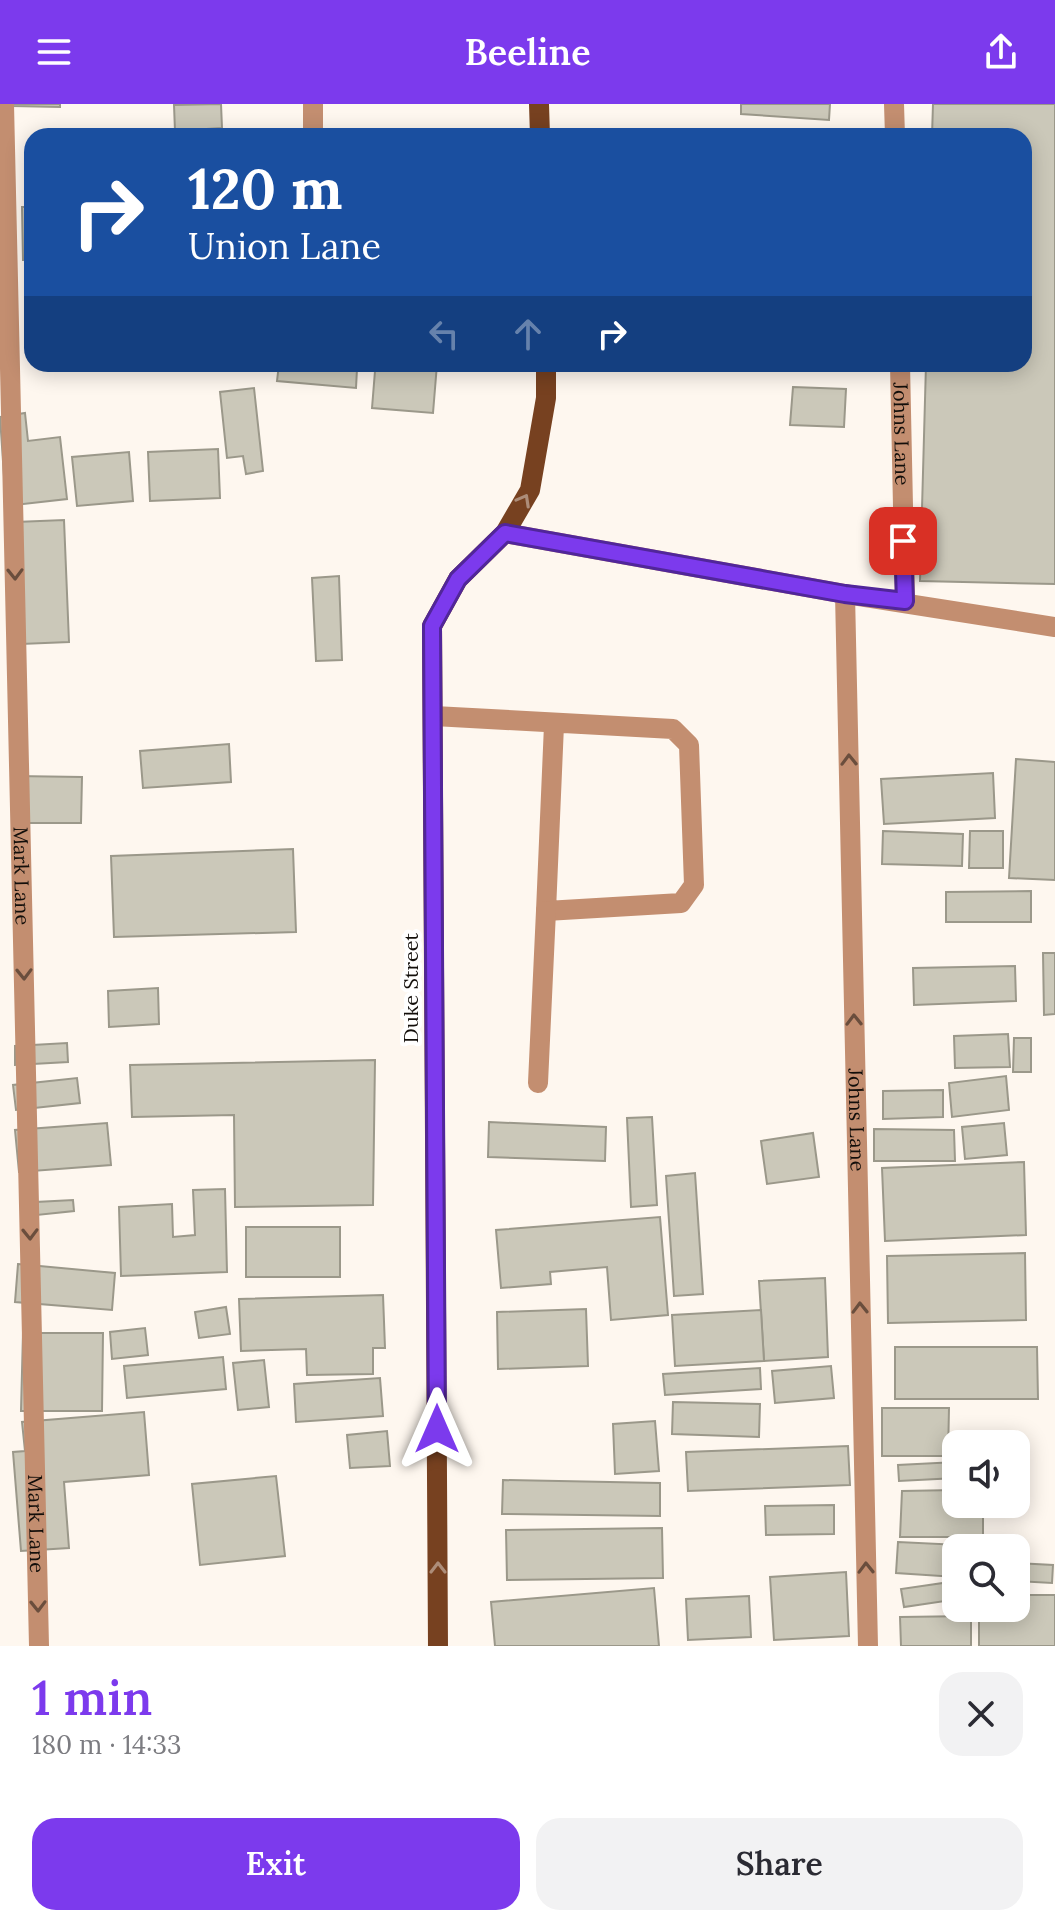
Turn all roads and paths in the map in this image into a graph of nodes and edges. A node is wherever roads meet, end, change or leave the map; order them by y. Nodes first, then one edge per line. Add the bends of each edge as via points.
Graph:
1 (4, 104) edge
2 (313, 104) edge
3 (539, 104) edge
4 (894, 104) edge
5 (313, 128) edge
6 (540, 128) edge
7 (895, 128) edge
8 (546, 372) edge
9 (900, 372) edge
10 (505, 533) junction
11 (845, 594) junction
12 (905, 601) junction
13 (1055, 627) edge
14 (434, 716) junction
15 (554, 725) junction
16 (546, 911) junction
17 (538, 1083) dead end
18 (39, 1646) edge
19 (438, 1646) edge
20 (868, 1646) edge

1 -> 18 street, Mark Lane
2 - 5 street
3 - 6 main road
4 - 7 street
10 -> 8 main road, Duke Street via 530,490
9 - 12 street, Johns Lane
10 - 11 street
10 - 14 main road, Duke Street via 458,579 432,626
11 - 12 street
20 -> 11 street, Johns Lane
12 - 13 street
14 - 15 street
19 -> 14 main road, Duke Street
15 - 16 street
15 - 16 street via 673,729 682,735 689,745 694,885 681,903
16 - 17 street

